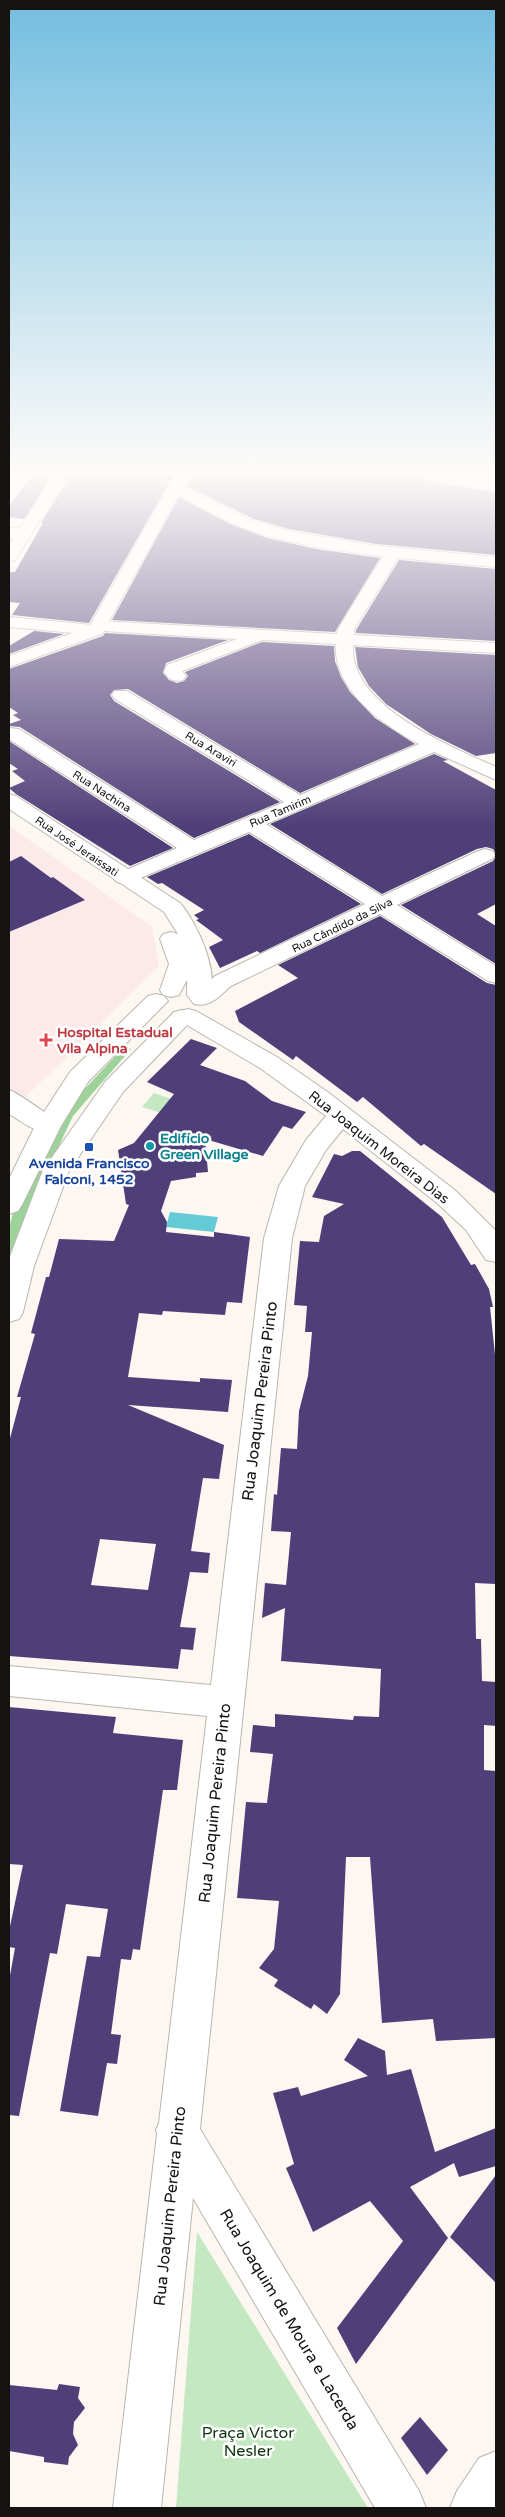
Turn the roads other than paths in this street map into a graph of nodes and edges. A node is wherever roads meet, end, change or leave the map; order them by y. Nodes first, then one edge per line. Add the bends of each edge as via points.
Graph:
1 (116, 593) edge
2 (368, 593) edge
3 (9, 622) edge
4 (97, 628) junction
5 (266, 634) junction
6 (343, 638) junction
7 (496, 648) edge
8 (9, 662) edge
9 (177, 676) dead end
10 (121, 695) dead end
11 (12, 733) dead end
12 (436, 744) junction
13 (496, 774) edge
14 (9, 800) edge
15 (300, 802) junction
16 (251, 824) junction
17 (192, 849) junction
18 (485, 855) dead end
19 (124, 878) junction
20 (145, 891) junction
21 (382, 906) junction
22 (496, 976) edge
23 (164, 996) junction
24 (195, 1007) junction
25 (9, 1098) edge
26 (340, 1114) junction
27 (48, 1126) junction
28 (9, 1205) edge
29 (496, 1253) edge
30 (9, 1312) edge
31 (9, 1681) edge
32 (225, 1702) junction
33 (177, 2130) junction
34 (496, 2475) edge
35 (137, 2508) edge
36 (402, 2508) edge
37 (474, 2508) edge

1 - 4 street
2 - 6 street
3 - 4 street
4 - 5 street
4 - 8 street
5 - 6 street
5 - 9 street via 179,666 173,672
6 - 7 street
6 - 12 street via 349,671 360,690 390,718
10 - 15 street, Rua Araviri
11 - 17 street, Rua Nachina
12 - 13 street
12 - 15 street, Rua Tamirim
14 - 19 street, Rua José Jeraissati
15 - 16 street, Rua Tamirim
16 - 17 street, Rua Tamirim
16 - 21 street
17 - 19 street, Rua Tamirim
18 - 21 street, Rua Cândido da Silva
19 - 20 street, Rua José Jeraissati
20 - 23 street via 180,956 180,974
20 - 24 street, Rua José Jeraissati via 163,900 176,912 194,942 200,974
21 - 22 street
21 - 24 street, Rua Cândido da Silva via 223,982
23 - 24 street via 157,1010 161,1013
23 - 27 street via 79,1077
24 - 26 street, Rua Joaquim Moreira Dias via 207,1030 251,1052
24 - 30 street, Rua Cândido da Silva via 114,1087 56,1170 20,1266
25 - 27 street via 18,1108
26 - 29 street, Rua Joaquim Moreira Dias via 472,1221
26 - 32 street, Rua Joaquim Pereira Pinto via 315,1146 292,1186 278,1238
27 - 28 street
31 - 32 street
32 - 33 street, Rua Joaquim Pereira Pinto
33 - 35 street, Rua Joaquim Pereira Pinto
33 - 36 street, Rua Joaquim de Moura e Lacerda
34 - 37 street

